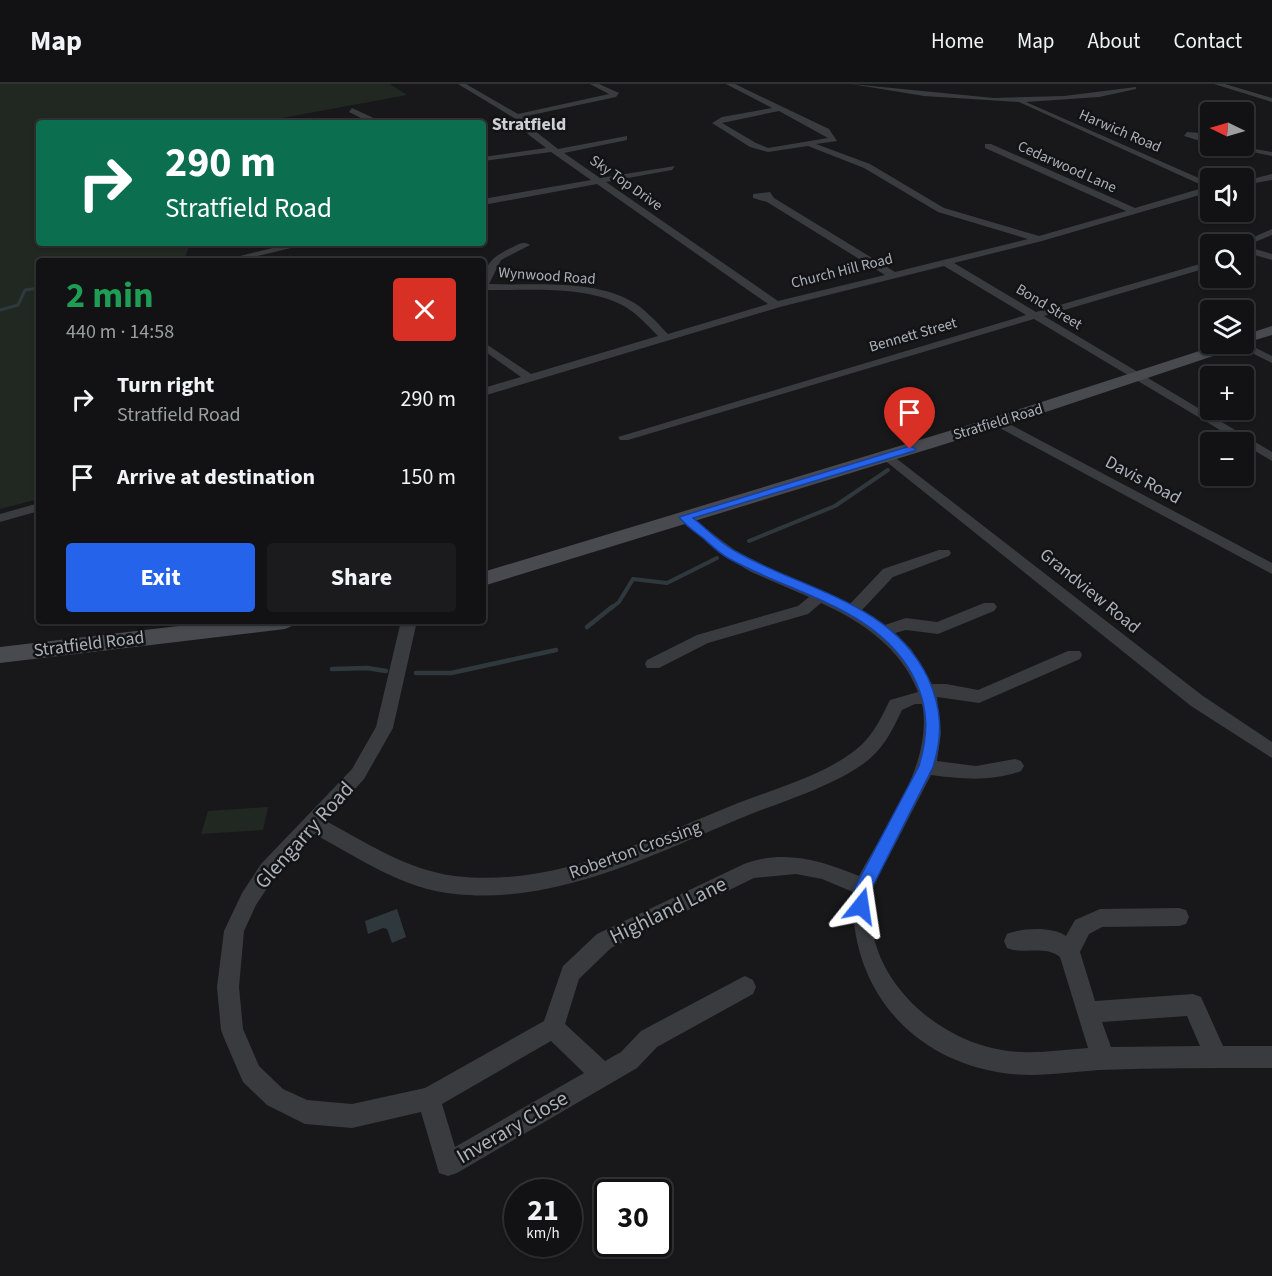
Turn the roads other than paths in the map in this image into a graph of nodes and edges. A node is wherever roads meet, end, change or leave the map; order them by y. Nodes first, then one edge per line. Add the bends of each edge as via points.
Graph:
1 (461, 84) edge
2 (593, 84) edge
3 (729, 84) edge
4 (854, 84) edge
5 (903, 84) edge
6 (1120, 84) edge
7 (1217, 84) edge
8 (882, 88) junction
9 (1272, 100) edge
10 (1018, 102) junction
11 (778, 109) junction
12 (352, 110) dead end
13 (518, 116) junction
14 (371, 120) edge
15 (624, 138) dead end
16 (810, 145) junction
17 (987, 146) dead end
18 (555, 150) junction
19 (1254, 151) edge
20 (1272, 154) edge
21 (486, 159) edge
22 (672, 168) dead end
23 (1272, 177) edge
24 (1254, 181) edge
25 (602, 183) junction
26 (1200, 184) edge
27 (1200, 191) edge
28 (770, 200) dead end
29 (486, 202) edge
30 (1136, 213) junction
31 (1272, 232) edge
32 (1039, 239) junction
33 (1254, 241) edge
34 (525, 245) dead end
35 (295, 246) edge
36 (1254, 251) edge
37 (1272, 257) edge
38 (249, 258) edge
39 (945, 262) junction
40 (1200, 267) edge
41 (893, 275) junction
42 (486, 280) edge
43 (486, 286) edge
44 (776, 305) junction
45 (1036, 316) junction
46 (1272, 330) edge
47 (1254, 336) edge
48 (667, 339) junction
49 (486, 347) edge
50 (1254, 351) edge
51 (1206, 354) edge
52 (1272, 360) edge
53 (1137, 378) junction
54 (531, 379) junction
55 (486, 391) edge
56 (998, 422) junction
57 (624, 437) dead end
58 (888, 456) junction
59 (1272, 457) edge
60 (36, 508) edge
61 (685, 517) junction
62 (0, 518) edge
63 (944, 553) dead end
64 (1272, 569) edge
65 (486, 578) edge
66 (819, 597) junction
67 (989, 607) dead end
68 (853, 610) junction
69 (260, 624) edge
70 (409, 624) edge
71 (885, 631) junction
72 (0, 655) edge
73 (1074, 655) dead end
74 (653, 664) dead end
75 (928, 694) junction
76 (1272, 751) edge
77 (1015, 766) dead end
78 (926, 767) junction
79 (312, 823) junction
80 (863, 887) junction
81 (1179, 917) dead end
82 (1014, 941) dead end
83 (1069, 951) junction
84 (745, 987) dead end
85 (1088, 1012) junction
86 (554, 1028) junction
87 (1216, 1057) junction
88 (1272, 1057) edge
89 (1103, 1059) junction
90 (602, 1074) junction
91 (429, 1099) junction

1 - 13 street, Sky Top Drive
2 - 13 street via 616,95
3 - 11 street
4 - 8 street
5 - 8 street
6 - 10 street via 1134,88 1078,98
7 - 9 street
8 - 10 street
10 - 26 street, Harwich Road
11 - 16 street via 826,131 834,139
11 - 16 street via 716,123 753,146 768,150
12 - 14 street
13 - 18 street, Sky Top Drive via 532,133
15 - 18 street
16 - 32 street via 867,166 941,210
17 - 30 street, Cedarwood Lane
18 - 21 street
18 - 25 street, Sky Top Drive
19 - 20 street
22 - 25 street
23 - 24 street
25 - 29 street
25 - 44 street, Sky Top Drive
27 - 30 street, Church Hill Road
28 - 41 street
30 - 32 street, Church Hill Road
31 - 33 street
32 - 39 street, Church Hill Road
34 - 42 street via 497,258
35 - 38 street
36 - 37 street
39 - 41 street, Church Hill Road
39 - 45 street, Bond Street
40 - 45 street, Bennett Street
41 - 44 street, Church Hill Road
43 - 48 street, Wynwood Road via 597,293 625,302
44 - 48 street, Church Hill Road
45 - 53 street, Bond Street
45 - 57 street, Bennett Street
46 - 47 main road
48 - 54 street, Church Hill Road
49 - 54 street
50 - 52 street
51 - 53 main road, Stratfield Road
53 - 56 main road, Stratfield Road
53 - 59 street, Bond Street
54 - 55 street, Church Hill Road
56 - 58 main road, Stratfield Road
56 - 64 street, Davis Road
58 - 61 main road, Stratfield Road
58 - 76 street, Grandview Road via 1197,701
60 - 62 street
61 - 65 main road, Stratfield Road
61 - 66 street via 732,555
63 - 68 street via 888,573
66 - 68 street
66 - 74 street via 803,610 703,639
67 - 71 street via 938,628 906,624
68 - 71 street
69 - 72 main road, Stratfield Road
70 - 79 street, Glengarry Road via 384,728 358,774
71 - 75 street via 915,664
73 - 75 street, Roberton Crossing via 979,697 946,690
75 - 78 street via 935,719 933,746
75 - 79 street, Roberton Crossing via 896,705 878,741 867,752 825,775 604,865 553,880 500,887 454,885 409,875
77 - 78 street via 976,773
78 - 80 street
79 - 91 street, Glengarry Road via 268,870 234,931 228,987 231,1030 251,1074 275,1097 305,1112 352,1116
80 - 86 street, Highland Lane via 819,868 798,864 775,863 751,870 604,940 570,973
80 - 89 street via 863,928 872,966 881,986 900,1009 927,1032 964,1052 992,1060
81 - 83 street via 1100,918 1082,927
82 - 83 street via 1054,940
83 - 85 street
84 - 90 street, Inverary Close via 649,1039 628,1060
85 - 87 street via 1193,1005
85 - 89 street
86 - 90 street
86 - 91 street
87 - 88 street
87 - 89 street
90 - 91 street, Inverary Close via 448,1164

